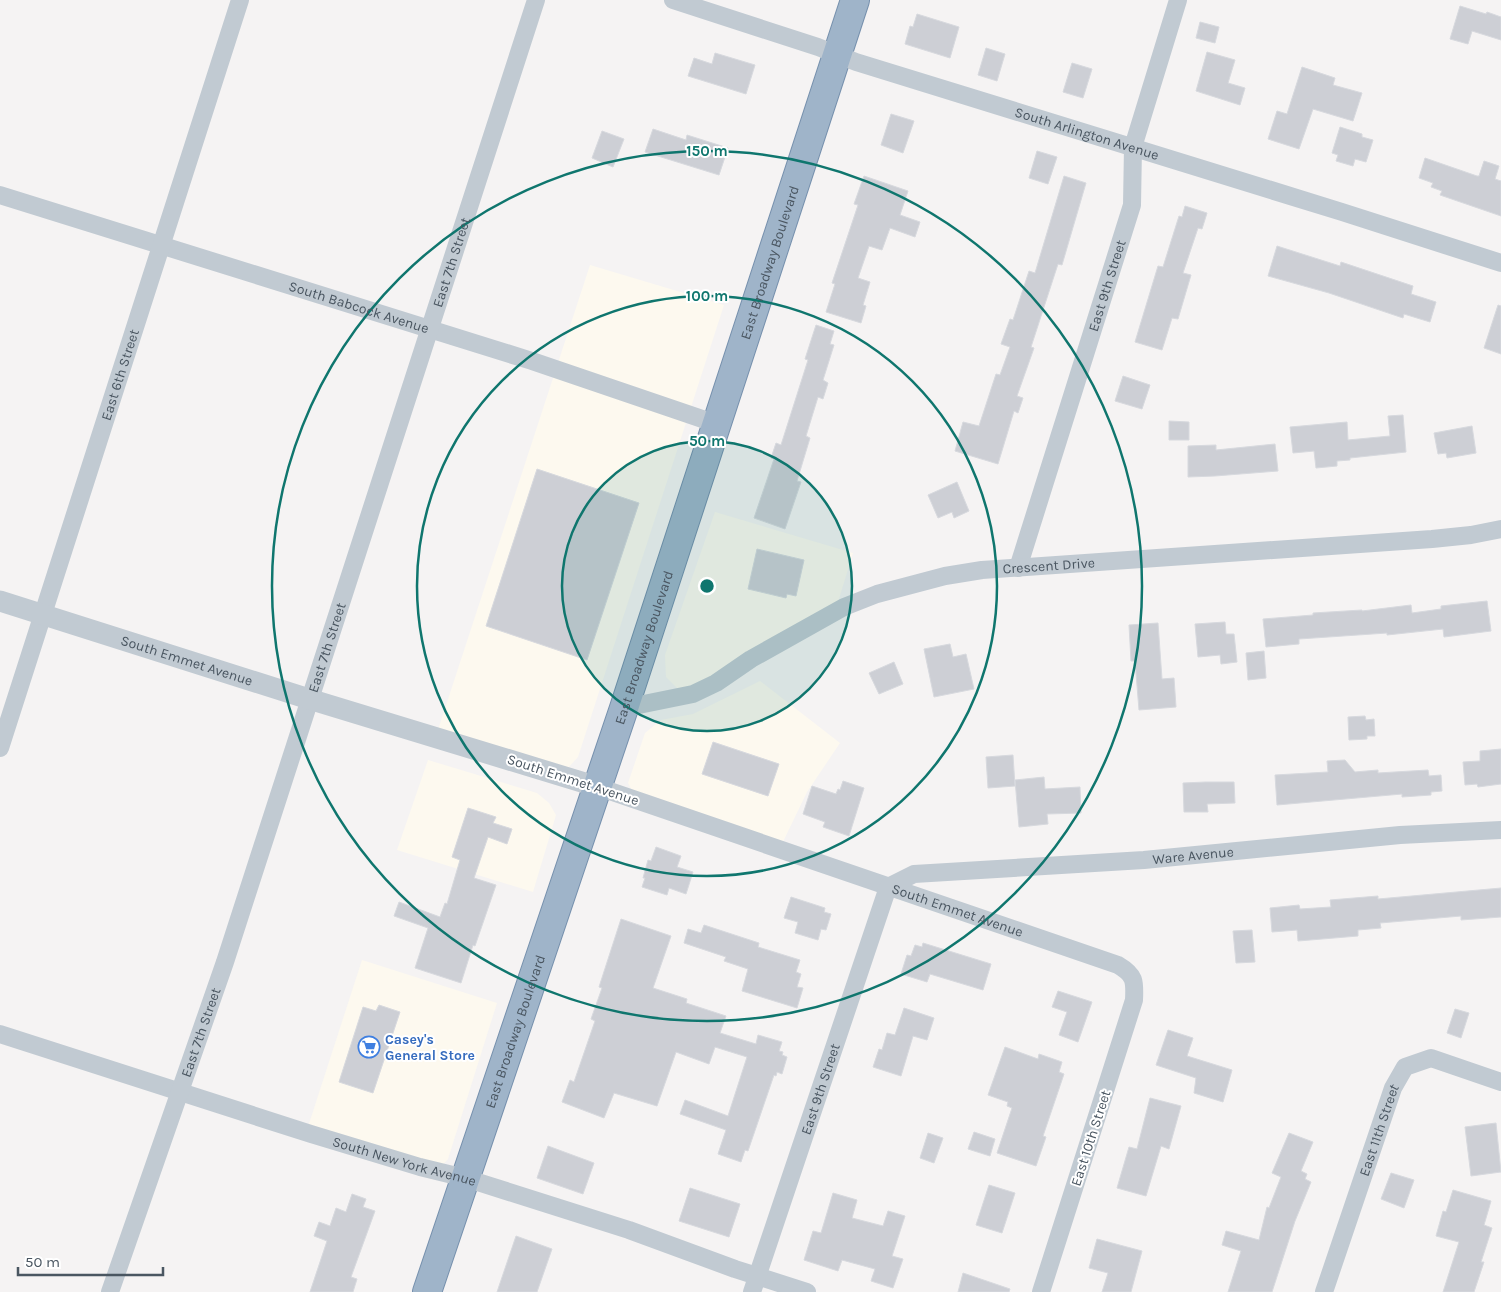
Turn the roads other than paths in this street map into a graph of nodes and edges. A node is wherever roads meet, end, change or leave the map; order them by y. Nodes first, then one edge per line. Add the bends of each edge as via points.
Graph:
1 (240, 0) edge
2 (536, 0) edge
3 (674, 0) edge
4 (855, 0) edge
5 (1178, 0) edge
6 (837, 55) junction
7 (1133, 147) junction
8 (0, 195) edge
9 (162, 245) junction
10 (1501, 263) edge
11 (429, 328) junction
12 (717, 424) junction
13 (1501, 529) edge
14 (1018, 568) junction
15 (0, 601) edge
16 (43, 615) junction
17 (309, 699) junction
18 (624, 708) junction
19 (0, 748) edge
20 (598, 787) junction
21 (1501, 830) edge
22 (888, 887) junction
23 (1135, 984) joint
24 (0, 1034) edge
25 (1501, 1082) edge
26 (180, 1091) junction
27 (465, 1178) junction
28 (755, 1284) edge
29 (110, 1292) edge
30 (428, 1292) edge
31 (807, 1292) edge
32 (1041, 1292) edge
33 (1324, 1292) edge

1 - 9 street, East 6th Street
2 - 11 street, East 7th Street
3 - 6 street, South Arlington Avenue
4 - 6 highway, East Broadway Boulevard
5 - 7 street, East 9th Street
6 - 7 street, South Arlington Avenue
6 - 12 highway, East Broadway Boulevard
7 - 10 street, South Arlington Avenue
7 - 14 street, East 9th Street via 1132,205
8 - 9 street, South Babcock Avenue
9 - 11 street, South Babcock Avenue
9 - 16 street, East 6th Street
11 - 12 street, South Babcock Avenue
11 - 17 street, East 7th Street
12 - 18 highway, East Broadway Boulevard
13 - 14 street, Crescent Drive via 1432,539
14 - 18 street, Crescent Drive via 945,576 877,594 844,607 693,694
15 - 16 street, South Emmet Avenue
16 - 17 street, South Emmet Avenue
16 - 19 street, East 6th Street
17 - 20 street, South Emmet Avenue
17 - 26 street, East 7th Street
18 - 20 highway, East Broadway Boulevard
20 - 22 street, South Emmet Avenue
20 - 27 highway, East Broadway Boulevard
21 - 22 street, Ware Avenue via 1400,835 1144,860 914,874
22 - 23 street, South Emmet Avenue via 1118,965 1128,972
22 - 28 street, East 9th Street
23 - 32 street, East 10th Street via 1128,1020
24 - 26 street, South New York Avenue
25 - 33 street, East 11th Street via 1430,1058 1404,1066 1393,1088
26 - 27 street, South New York Avenue via 311,1134
26 - 29 street, East 7th Street
27 - 28 street, South New York Avenue via 629,1230
27 - 30 highway, East Broadway Boulevard
28 - 31 street, South New York Avenue

